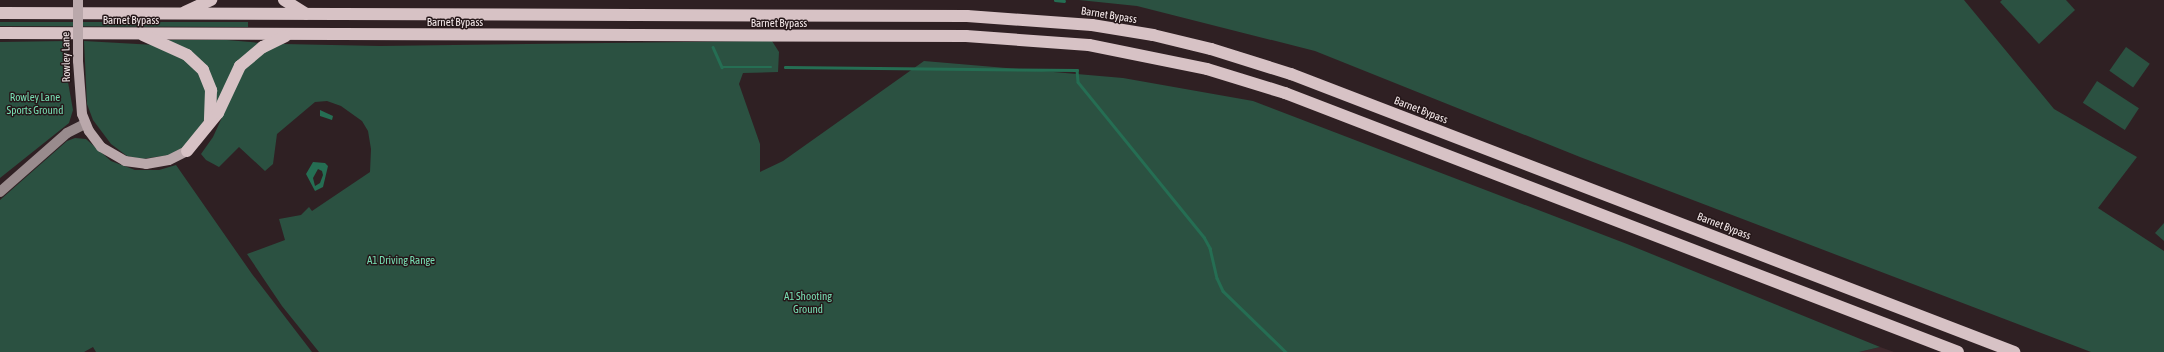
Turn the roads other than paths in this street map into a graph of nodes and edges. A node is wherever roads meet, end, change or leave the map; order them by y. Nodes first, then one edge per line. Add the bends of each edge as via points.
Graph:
1 (78, 0) edge
2 (211, 0) edge
3 (284, 0) edge
4 (0, 13) edge
5 (183, 14) junction
6 (306, 14) junction
7 (0, 33) edge
8 (138, 33) junction
9 (288, 34) junction
10 (210, 121) junction
11 (85, 124) junction
12 (187, 151) joint
13 (0, 192) edge
14 (1958, 352) edge
15 (2014, 352) edge

1 - 11 main road, Rowley Lane, bridge via 80,105
2 - 5 highway
3 - 6 highway
4 - 5 highway, Barnet Bypass
5 - 6 highway, Barnet Bypass
6 - 15 highway, Barnet Bypass via 967,16 1092,25 1153,36 1211,49 1306,80
7 - 8 highway, Barnet Bypass
8 - 9 highway, Barnet Bypass
8 - 10 highway via 179,51 200,66 211,90
9 - 10 highway via 263,47 240,66 218,113
9 - 14 highway, Barnet Bypass via 966,36 1089,45 1148,55 1207,69 1285,93
10 - 12 highway via 198,140
11 - 12 main road via 101,147 125,161 159,163
11 - 13 street via 67,133

